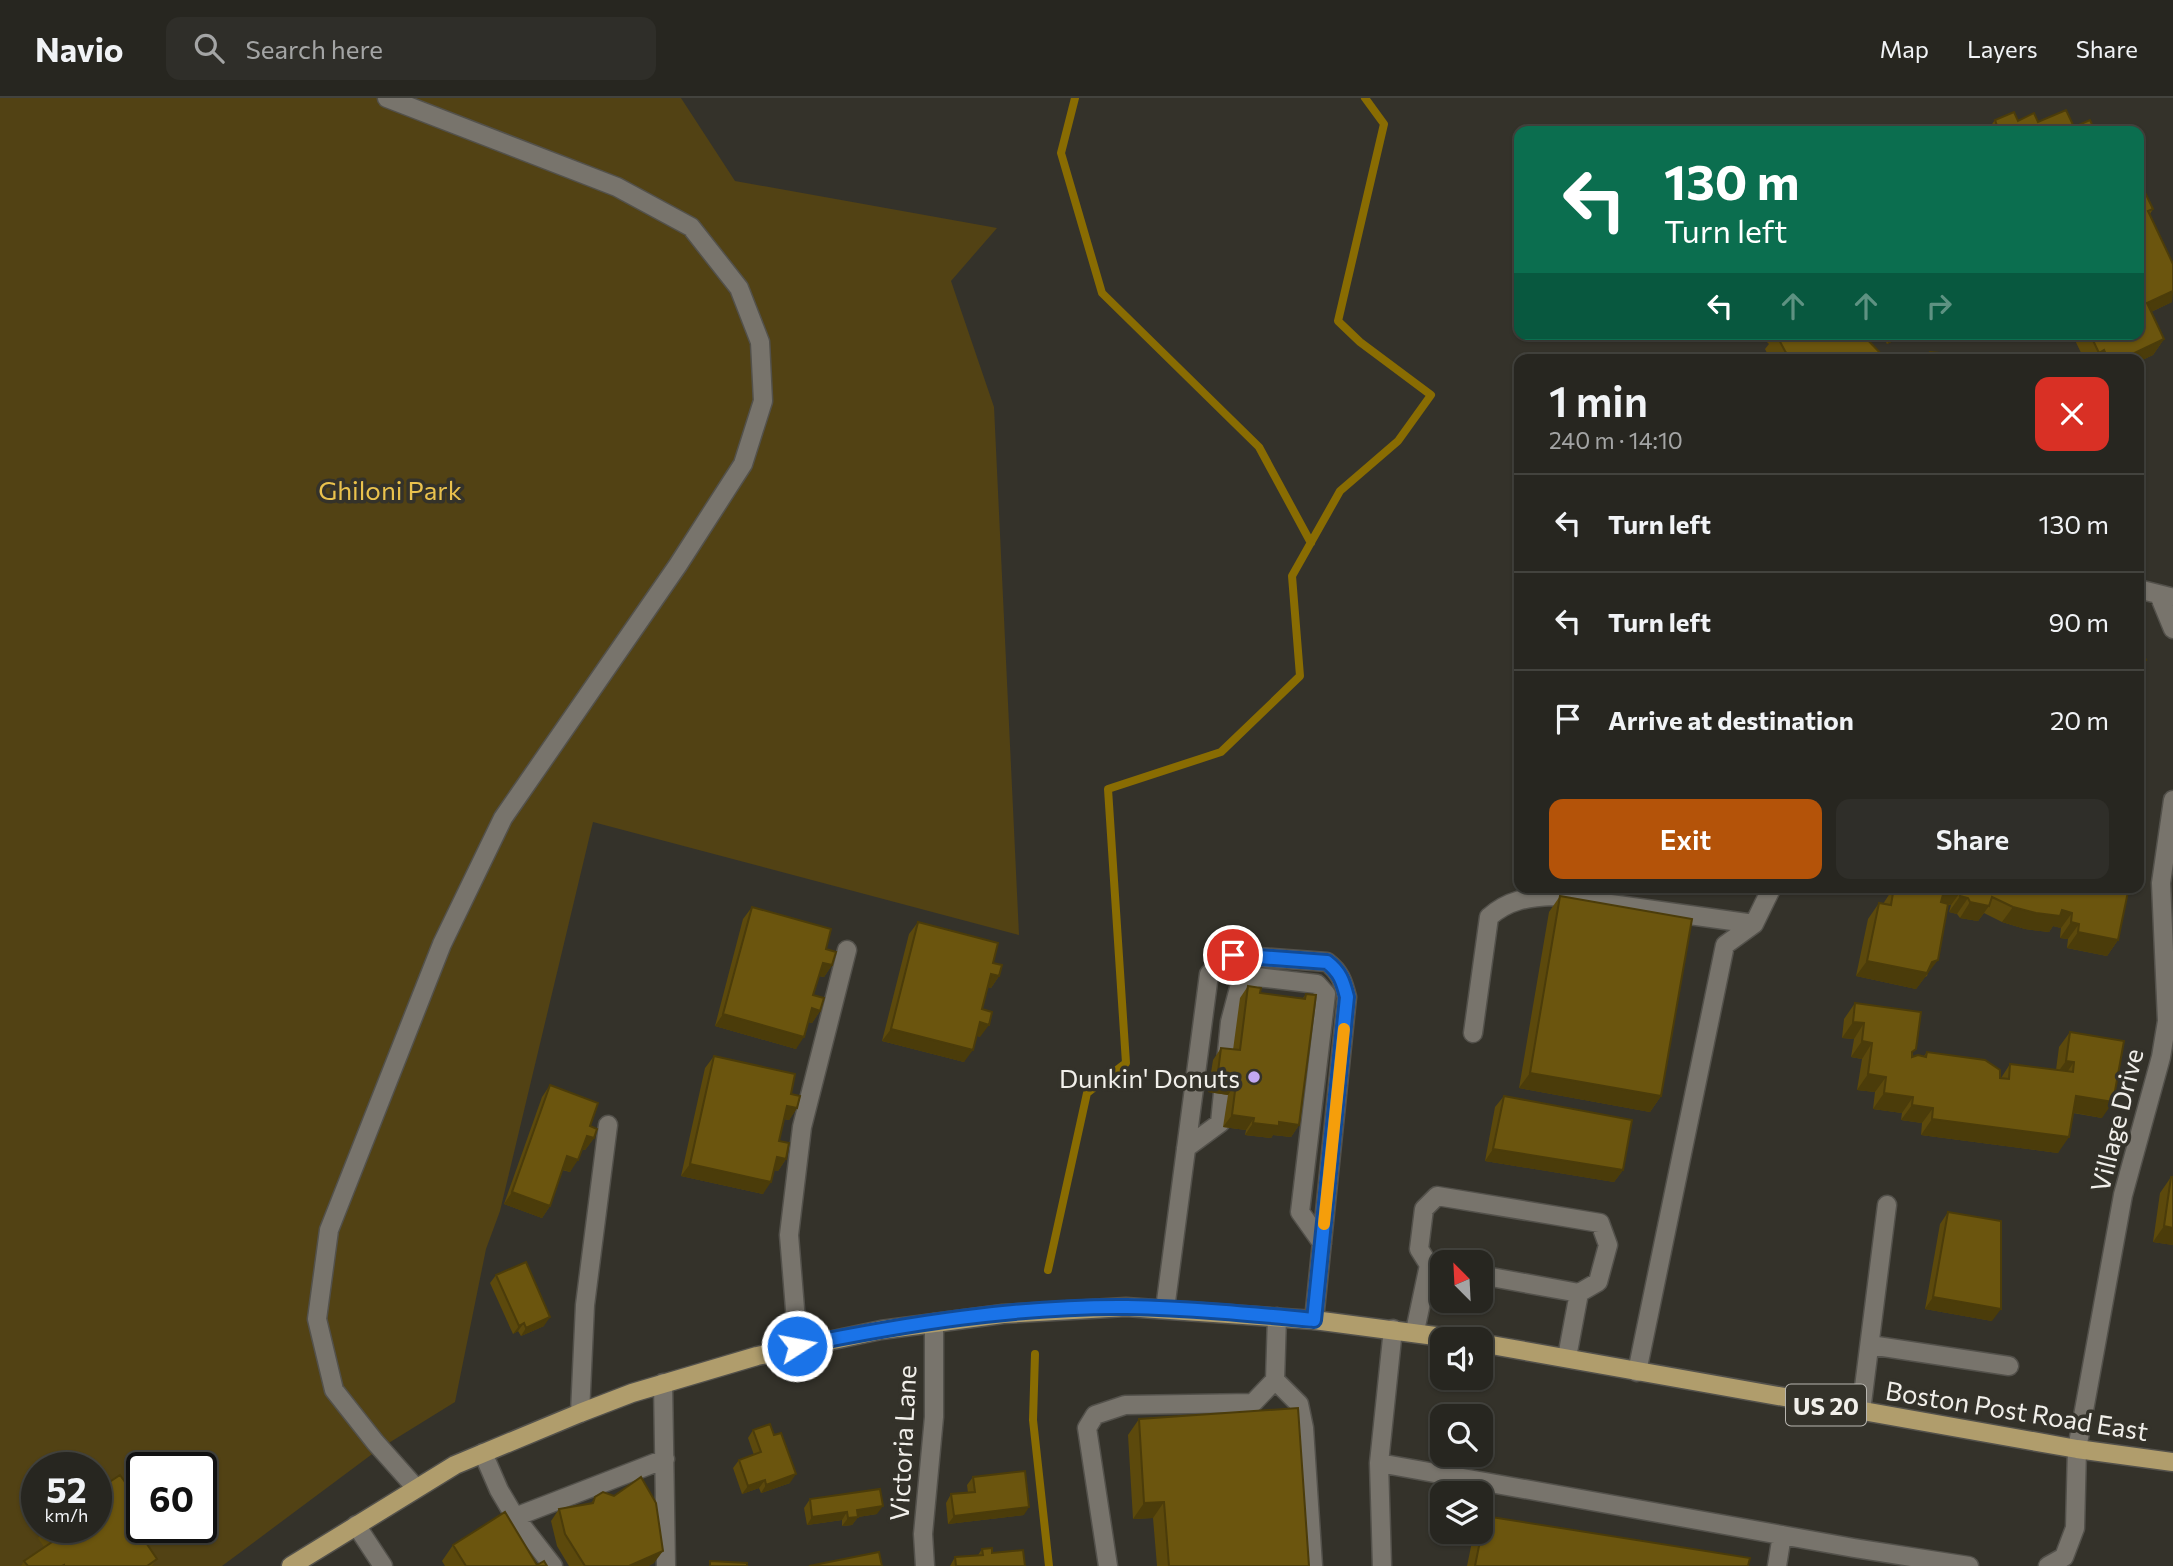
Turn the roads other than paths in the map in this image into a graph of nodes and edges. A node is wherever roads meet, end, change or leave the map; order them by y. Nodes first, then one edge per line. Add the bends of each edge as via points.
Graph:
1 (387, 98) edge
2 (2144, 590) edge
3 (2166, 596) edge
4 (2173, 629) edge
5 (2173, 800) edge
6 (1769, 893) edge
7 (1754, 924) junction
8 (847, 950) dead end
9 (1473, 1033) dead end
10 (608, 1125) dead end
11 (1186, 1148) junction
12 (1887, 1205) dead end
13 (1322, 1243) junction
14 (1430, 1260) edge
15 (1493, 1277) edge
16 (1430, 1285) edge
17 (1579, 1293) junction
18 (1165, 1309) junction
19 (1278, 1317) junction
20 (1314, 1320) junction
21 (934, 1323) junction
22 (1393, 1329) junction
23 (1415, 1332) junction
24 (1430, 1334) edge
25 (1493, 1345) edge
26 (1870, 1345) junction
27 (797, 1346) junction
28 (1567, 1357) junction
29 (2008, 1366) dead end
30 (1637, 1372) junction
31 (1275, 1380) junction
32 (663, 1383) junction
33 (1861, 1411) junction
34 (580, 1413) junction
35 (2077, 1450) junction
36 (483, 1453) junction
37 (665, 1459) junction
38 (2173, 1462) edge
39 (1379, 1463) junction
40 (416, 1488) junction
41 (515, 1517) junction
42 (356, 1525) junction
43 (1782, 1535) junction
44 (1854, 1548) junction
45 (291, 1566) edge
46 (383, 1566) edge
47 (552, 1566) edge
48 (666, 1566) edge
49 (925, 1566) edge
50 (1108, 1566) edge
51 (1313, 1566) edge
52 (1382, 1566) edge
53 (1777, 1566) edge
54 (1850, 1566) edge
55 (1969, 1566) edge
56 (2048, 1566) edge

1 - 40 street via 617,187 691,227 739,288 760,342 763,401 743,464 503,817 442,944 329,1230 317,1319 334,1390
2 - 3 street
3 - 4 street
5 - 35 street, Village Drive via 2161,883 2166,1021 2161,1057 2123,1195
6 - 7 street
7 - 9 street via 1553,896 1527,897 1501,906 1489,916
7 - 30 street via 1725,945
8 - 27 street via 803,1127 790,1221
10 - 34 street via 585,1305
11 - 13 street via 1220,1123 1230,1022 1239,988 1257,977 1317,984 1326,994 1300,1212
11 - 13 street via 1209,974 1233,955 1327,962 1338,970 1347,997
11 - 18 street
12 - 26 street
13 - 20 street
14 - 17 street via 1419,1249 1424,1209 1437,1196 1600,1223 1608,1245 1598,1282
15 - 17 street
16 - 23 street
17 - 28 street
18 - 19 main road
18 - 21 main road via 1066,1309
19 - 20 main road
19 - 31 street
20 - 22 main road
21 - 27 main road
21 - 49 street, Victoria Lane
22 - 23 main road
22 - 39 street
23 - 24 main road
25 - 28 main road, Boston Post Road East / US 20
26 - 29 street
26 - 33 street
27 - 32 main road
28 - 30 main road, Boston Post Road East / US 20
30 - 33 main road, Boston Post Road East / US 20
31 - 50 street via 1253,1403 1125,1405 1095,1415 1087,1428
31 - 51 street via 1299,1404 1304,1428
32 - 34 main road
32 - 37 street
33 - 35 main road, Boston Post Road East / US 20
34 - 36 main road
35 - 38 main road, Boston Post Road East / US 20
35 - 56 street, Village Drive via 2075,1528 2064,1557
36 - 40 main road
36 - 41 street
37 - 41 street
37 - 48 street
39 - 43 street
39 - 52 street
40 - 42 main road
41 - 47 street
42 - 45 main road
42 - 46 street
43 - 44 street
43 - 53 street
44 - 54 street
44 - 55 street

